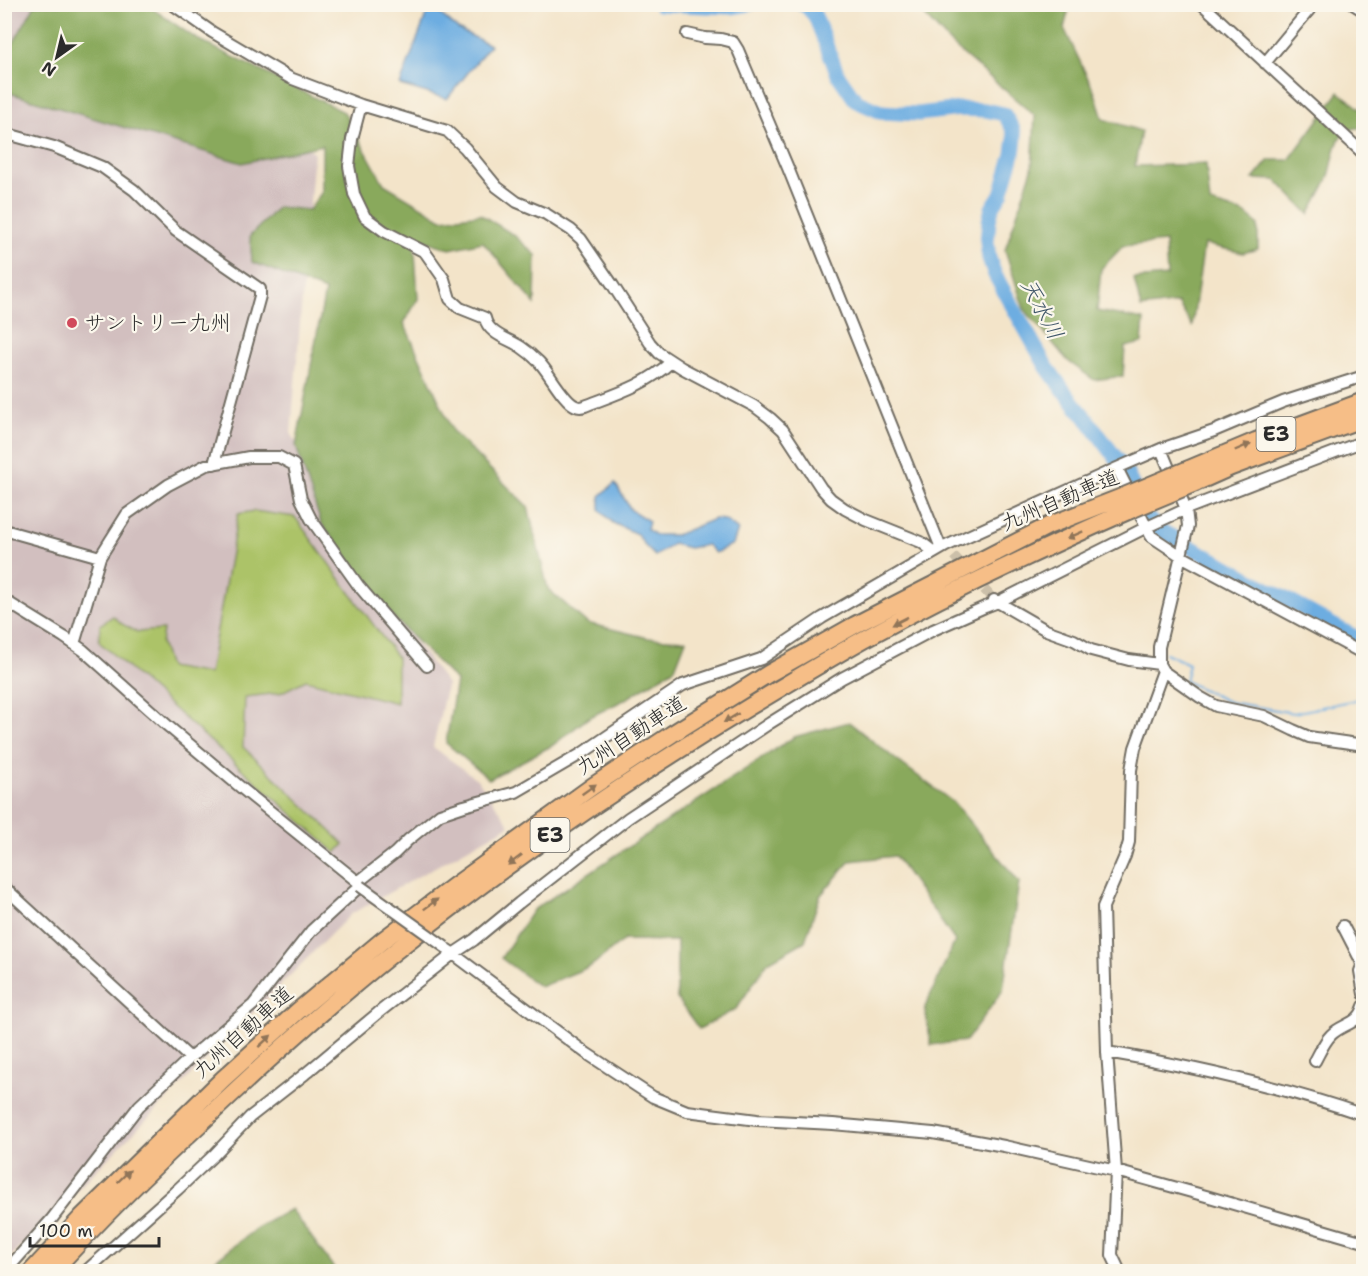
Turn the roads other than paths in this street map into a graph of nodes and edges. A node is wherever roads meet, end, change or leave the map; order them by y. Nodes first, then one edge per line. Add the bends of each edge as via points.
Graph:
1 (172, 4) edge
2 (1202, 4) edge
3 (1314, 4) edge
4 (1353, 4) edge
5 (1364, 11) edge
6 (687, 34) dead end
7 (1265, 63) junction
8 (362, 105) junction
9 (4, 133) edge
10 (1364, 154) edge
11 (670, 362) junction
12 (1363, 378) edge
13 (1364, 401) edge
14 (1364, 418) edge
15 (1364, 441) edge
16 (1161, 449) junction
17 (214, 464) junction
18 (1116, 468) junction
19 (1192, 476) junction
20 (1125, 504) junction
21 (1186, 508) junction
22 (1146, 526) junction
23 (4, 530) edge
24 (940, 549) junction
25 (954, 556) tunnel mouth
26 (1181, 556) junction
27 (100, 557) junction
28 (4, 600) edge
29 (995, 600) junction
30 (74, 644) junction
31 (1364, 654) edge
32 (427, 666) dead end
33 (1161, 667) junction
34 (1364, 744) edge
35 (359, 884) junction
36 (4, 887) edge
37 (1343, 926) dead end
38 (449, 950) junction
39 (1363, 964) edge
40 (1364, 994) edge
41 (1364, 1006) edge
42 (1107, 1052) junction
43 (190, 1058) junction
44 (1315, 1061) dead end
45 (1364, 1115) edge
46 (1116, 1171) junction
47 (82, 1217) junction
48 (1364, 1242) edge
49 (5, 1272) edge
50 (24, 1272) edge
51 (31, 1272) edge
52 (52, 1272) edge
53 (85, 1272) edge
54 (1120, 1272) edge

1 - 8 street via 290,78
2 - 7 street
3 - 7 street
4 - 5 street
6 - 24 street via 733,42 738,50
7 - 10 street
8 - 11 street via 447,130 497,187 571,230 589,250 650,343
8 - 11 street via 349,166 354,194 365,217 425,252 444,279 450,299 460,308 485,318 490,329 534,357 566,399 577,407 585,406 638,385
9 - 17 street via 54,147 102,167 134,190 176,231 260,289
11 - 24 street via 770,418 783,430 821,488 845,509
12 - 16 street via 1283,402
19 -> 13 highway, 九州自動車道 / E3 via 1256,441
14 - 19 highway, 九州自動車道 / E3 via 1231,467
15 - 21 street
16 - 18 street
16 - 21 street
17 - 27 street via 168,485 127,514
17 - 32 street via 249,457 279,457 294,465 310,519 358,585
18 - 22 street
18 - 24 street
19 - 20 highway, 九州自動車道 / E3, bridge
47 -> 20 highway, 九州自動車道 / E3 via 298,1011 383,940 593,786 768,674 855,624 1050,525
20 -> 52 highway, 九州自動車道 / E3 via 864,639 681,747 530,850 393,953 309,1023 156,1165
21 - 22 street
21 - 26 street via 1188,526
22 - 26 street via 1151,536
22 - 29 street
23 - 27 street
24 - 25 street
24 - 35 street via 761,659 683,685 581,754 516,792 440,814
26 - 31 street
26 - 33 street via 1159,647
27 - 30 street
28 - 30 street
29 - 33 street via 1046,630 1091,650
29 - 38 street via 852,672 779,718 628,818 474,940
30 - 35 street
33 - 34 street via 1216,706 1264,716 1310,737
33 - 42 street via 1135,748 1129,842 1103,907
35 - 38 street, bridge
35 - 43 street via 311,931 253,1005
36 - 43 street
37 - 39 street
38 - 46 street via 586,1053 653,1097 687,1111 933,1133
38 - 53 street via 250,1117
39 - 40 street via 1360,970
41 - 44 street via 1358,1018 1332,1035
42 - 45 street via 1238,1078
42 - 46 street
43 - 49 street via 139,1106 51,1220
46 - 48 street
46 - 54 street via 1112,1254
47 - 50 highway
47 - 51 highway, 九州自動車道 / E3

